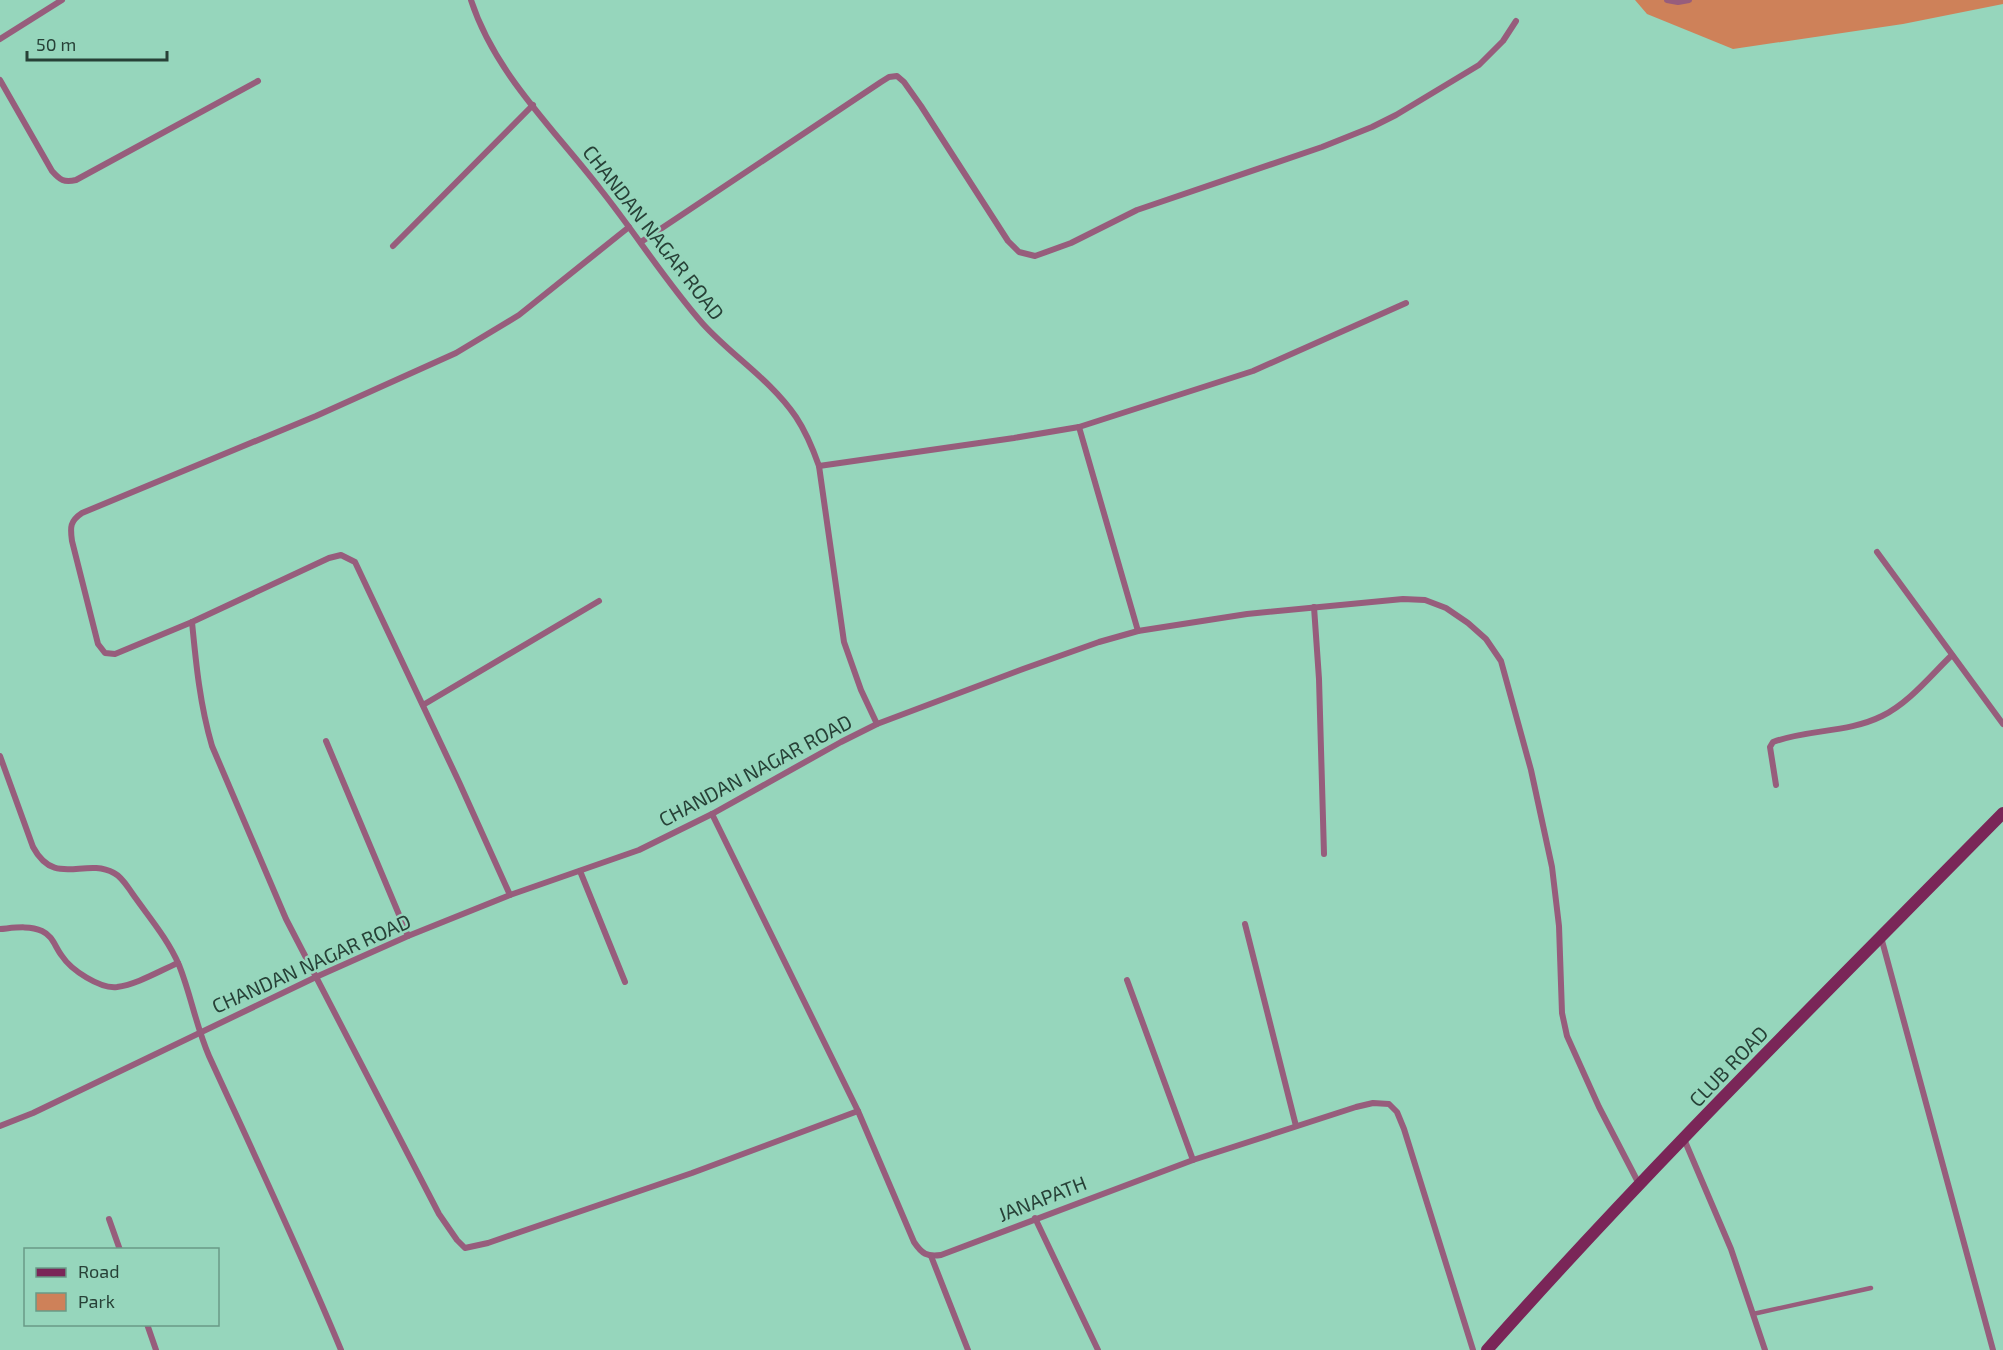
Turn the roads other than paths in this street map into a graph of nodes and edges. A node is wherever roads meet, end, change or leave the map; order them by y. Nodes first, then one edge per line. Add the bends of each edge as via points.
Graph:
1 (62, 0) edge
2 (471, 0) edge
3 (1667, 0) edge
4 (1689, 0) edge
5 (1516, 21) dead end
6 (0, 39) edge
7 (0, 80) edge
8 (258, 81) dead end
9 (533, 105) junction
10 (629, 227) junction
11 (640, 242) junction
12 (393, 246) dead end
13 (1406, 303) dead end
14 (1078, 427) junction
15 (819, 466) junction
16 (1876, 552) dead end
17 (599, 601) dead end
18 (1314, 607) junction
19 (192, 622) junction
20 (1138, 631) junction
21 (1952, 655) junction
22 (423, 705) junction
23 (877, 724) junction
24 (2003, 724) edge
25 (326, 741) dead end
26 (0, 756) edge
27 (1776, 785) dead end
28 (2003, 813) edge
29 (712, 814) junction
30 (1324, 854) dead end
31 (580, 871) junction
32 (510, 895) junction
33 (1245, 924) dead end
34 (0, 929) edge
35 (408, 936) junction
36 (1881, 937) junction
37 (178, 963) junction
38 (316, 977) junction
39 (1127, 980) dead end
40 (625, 982) dead end
41 (199, 1032) junction
42 (858, 1111) junction
43 (0, 1126) edge
44 (1296, 1126) junction
45 (1684, 1139) junction
46 (1193, 1160) junction
47 (1639, 1185) junction
48 (1035, 1218) junction
49 (109, 1219) dead end
50 (119, 1248) edge
51 (931, 1256) junction
52 (1871, 1288) dead end
53 (1754, 1314) junction
54 (148, 1326) edge
55 (156, 1350) edge
56 (341, 1350) edge
57 (968, 1350) edge
58 (1098, 1350) edge
59 (1473, 1350) edge
60 (1487, 1350) edge
61 (1765, 1350) edge
62 (1993, 1350) edge

1 - 6 street
2 - 9 street, CHANDAN NAGAR ROAD via 499,58
3 - 4 street
5 - 11 street via 1479,65 1380,123 1322,147 1137,210 1035,256 1019,252 1008,241 921,106 897,76 881,82
7 - 8 street via 52,171 67,182
9 - 10 street, CHANDAN NAGAR ROAD
9 - 12 street
10 - 11 street, CHANDAN NAGAR ROAD
10 - 19 street via 519,315 465,348 73,519 72,541 98,644 105,653 116,654
11 - 15 street, CHANDAN NAGAR ROAD via 705,326 758,374 796,417
13 - 14 street via 1253,371
14 - 15 street
14 - 20 street
15 - 23 street, CHANDAN NAGAR ROAD via 844,642
16 - 21 street
17 - 22 street
18 - 20 street
18 - 30 street
18 - 47 street via 1425,600 1468,623 1486,639 1501,661 1552,867 1561,1003 1567,1036
19 - 22 street via 341,555 354,562 364,579
19 - 38 street via 198,681 212,746 286,919
20 - 23 street
21 - 24 street
21 - 27 street via 1904,701 1880,717 1773,742 1770,754
22 - 32 street
23 - 29 street, CHANDAN NAGAR ROAD
25 - 35 street
26 - 37 street via 40,859 60,869 102,869 114,873 125,883
28 - 36 street, CLUB ROAD
29 - 31 street, CHANDAN NAGAR ROAD via 639,850
29 - 42 street
31 - 32 street, CHANDAN NAGAR ROAD
31 - 40 street
32 - 35 street, CHANDAN NAGAR ROAD
33 - 44 street
34 - 37 street via 24,927 44,932 70,965 110,988
35 - 38 street, CHANDAN NAGAR ROAD
36 - 45 street, CLUB ROAD
36 - 62 street
37 - 41 street
38 - 41 street, CHANDAN NAGAR ROAD
38 - 42 street via 439,1214 465,1248 660,1184
39 - 46 street
41 - 43 street, CHANDAN NAGAR ROAD
41 - 56 street
42 - 51 street via 914,1242 922,1253
44 - 46 street, JANAPATH
44 - 59 street, JANAPATH via 1373,1103 1389,1104 1398,1112
45 - 47 street, CLUB ROAD
45 - 53 street
46 - 48 street, JANAPATH
47 - 60 street, CLUB ROAD
48 - 51 street, JANAPATH
48 - 58 street
49 - 50 street
51 - 57 street
52 - 53 lane
53 - 61 street
54 - 55 street

